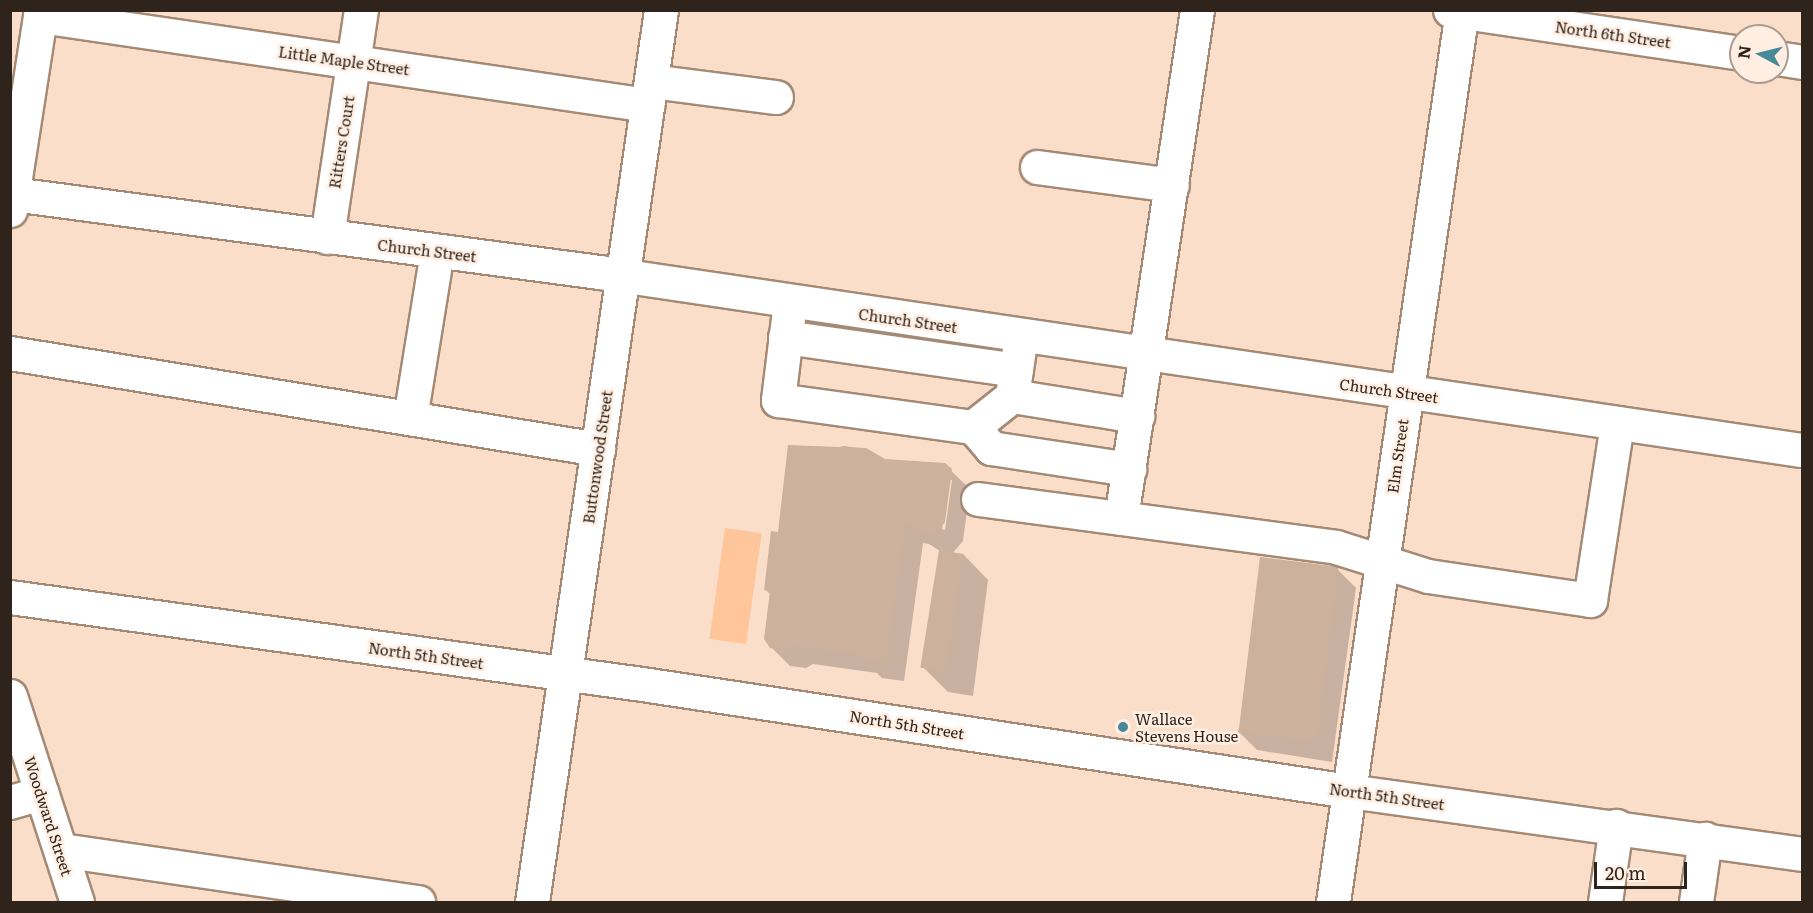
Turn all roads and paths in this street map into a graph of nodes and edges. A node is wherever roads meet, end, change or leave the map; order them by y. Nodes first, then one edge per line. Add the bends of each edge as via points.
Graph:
1 (361, 10) edge
2 (662, 10) edge
3 (1197, 10) edge
4 (1458, 11) edge
5 (41, 13) edge
6 (1729, 51) edge
7 (353, 62) junction
8 (650, 93) junction
9 (776, 97) dead end
10 (1037, 167) dead end
11 (1172, 185) junction
12 (12, 202) edge
13 (327, 237) junction
14 (437, 251) junction
15 (623, 278) junction
16 (790, 302) junction
17 (1021, 336) junction
18 (785, 337) junction
19 (10, 353) edge
20 (1147, 354) junction
21 (1014, 383) junction
22 (1406, 392) junction
23 (1137, 416) junction
24 (410, 418) junction
25 (1617, 423) junction
26 (973, 427) junction
27 (598, 449) junction
28 (1803, 450) edge
29 (1129, 470) junction
30 (978, 499) dead end
31 (1121, 518) junction
32 (1382, 562) junction
33 (10, 597) edge
34 (565, 674) junction
35 (10, 696) edge
36 (1349, 791) junction
37 (42, 793) junction
38 (10, 802) edge
39 (1616, 826) junction
40 (1705, 839) junction
41 (61, 850) junction
42 (1803, 854) edge
43 (302, 894) edge
44 (76, 903) edge
45 (418, 903) edge
46 (532, 903) edge
47 (1333, 903) edge
48 (1605, 903) edge
49 (1696, 903) edge

1 - 7 street, Ritters Court
2 - 8 street, Buttonwood Street
3 - 11 street
4 - 6 street, North 6th Street
4 - 22 street, Elm Street
5 - 7 street, Little Maple Street
5 - 12 street
7 - 8 street, Little Maple Street
7 - 13 street, Ritters Court
8 - 9 street, Little Maple Street
8 - 15 street, Buttonwood Street
10 - 11 street
11 - 20 street
12 - 13 street, Church Street
13 - 14 street, Church Street
14 - 15 street, Church Street
14 - 24 street
15 - 16 street, Church Street
15 - 27 street, Buttonwood Street
16 - 17 street, Church Street
16 - 18 street
17 - 20 street, Church Street
17 - 21 street
18 - 21 street
18 - 26 street via 777,400
19 - 24 street
20 - 22 street, Church Street
20 - 23 street
21 - 23 street
21 - 26 street
22 - 25 street, Church Street
22 - 32 street, Elm Street
23 - 29 street
24 - 27 street
25 - 28 street, Church Street
25 - 32 street via 1590,600 1428,576
26 - 29 street via 991,448
27 - 34 street, Buttonwood Street
29 - 31 street
30 - 31 street
31 - 32 street via 1336,547
32 - 36 street, Elm Street
33 - 34 street, North 5th Street
34 - 36 street, North 5th Street
34 - 46 street, Buttonwood Street
35 - 37 street, Woodward Street
36 - 39 street, North 5th Street
36 - 47 street, Elm Street
37 - 38 street
37 - 41 street, Woodward Street
39 - 40 street, North 5th Street
39 - 48 street
40 - 42 street, North 5th Street
40 - 49 street
41 - 43 street
41 - 44 street, Woodward Street
43 - 45 street

